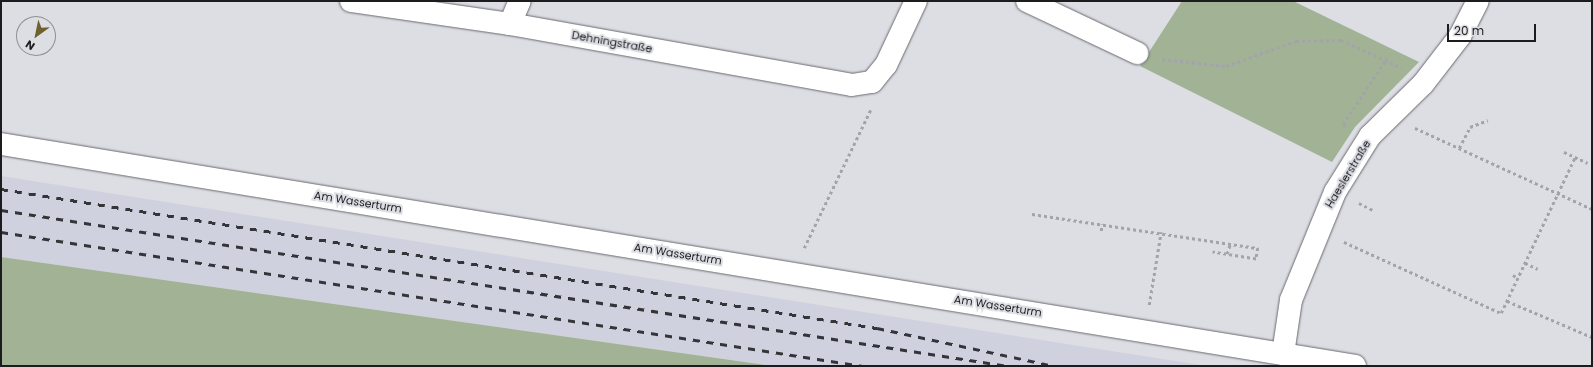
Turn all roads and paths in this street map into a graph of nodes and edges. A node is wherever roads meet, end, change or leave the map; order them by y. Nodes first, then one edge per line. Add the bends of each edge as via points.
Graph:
1 (351, 1) edge
2 (520, 1) edge
3 (916, 1) edge
4 (1027, 1) edge
5 (1478, 1) edge
6 (510, 24) junction
7 (1136, 53) joint
8 (1387, 58) junction
9 (872, 82) junction
10 (1423, 84) junction
11 (1391, 117) junction
12 (1488, 120) dead end
13 (1349, 133) dead end
14 (1, 144) edge
15 (1459, 148) junction
16 (1564, 152) dead end
17 (1574, 157) junction
18 (1588, 163) dead end
19 (1558, 194) junction
20 (1592, 209) edge
21 (1032, 214) dead end
22 (1102, 224) junction
23 (1317, 230) junction
24 (1101, 231) dead end
25 (1161, 232) junction
26 (1230, 244) junction
27 (1214, 252) dead end
28 (1227, 254) junction
29 (1525, 263) junction
30 (1538, 268) dead end
31 (793, 272) junction
32 (1513, 275) dead end
33 (1518, 278) junction
34 (1507, 301) junction
35 (1145, 330) junction
36 (1592, 337) edge
37 (1283, 354) junction
38 (1355, 366) edge

1 - 6 street, Dehningstraße
2 - 6 street
3 - 9 street via 886,65
4 - 7 street
5 - 10 street, Haeslerstraße via 1460,36
6 - 9 street, Dehningstraße via 852,85
7 - 8 path via 1185,64 1226,66 1296,41 1341,40
8 - 10 path
8 - 13 path via 1343,124
9 - 31 path via 871,111
10 - 11 street, Haeslerstraße
11 - 15 path
11 - 23 street, Haeslerstraße via 1370,136 1334,192
12 - 15 path via 1470,127
14 - 31 street, Am Wasserturm
15 - 19 path
16 - 17 path
17 - 18 path
17 - 19 path
19 - 20 path
19 - 29 path
21 - 22 path
22 - 24 path
22 - 25 path
23 - 34 path via 1501,313
23 - 37 street, Haeslerstraße via 1291,300
25 - 26 path
25 - 35 path
26 - 28 path
26 - 28 path via 1258,248 1256,259
27 - 28 path
29 - 30 path
29 - 33 path
31 - 35 street, Am Wasserturm
32 - 33 path
33 - 34 path
34 - 36 path
35 - 37 street, Am Wasserturm
37 - 38 street, Am Wasserturm

